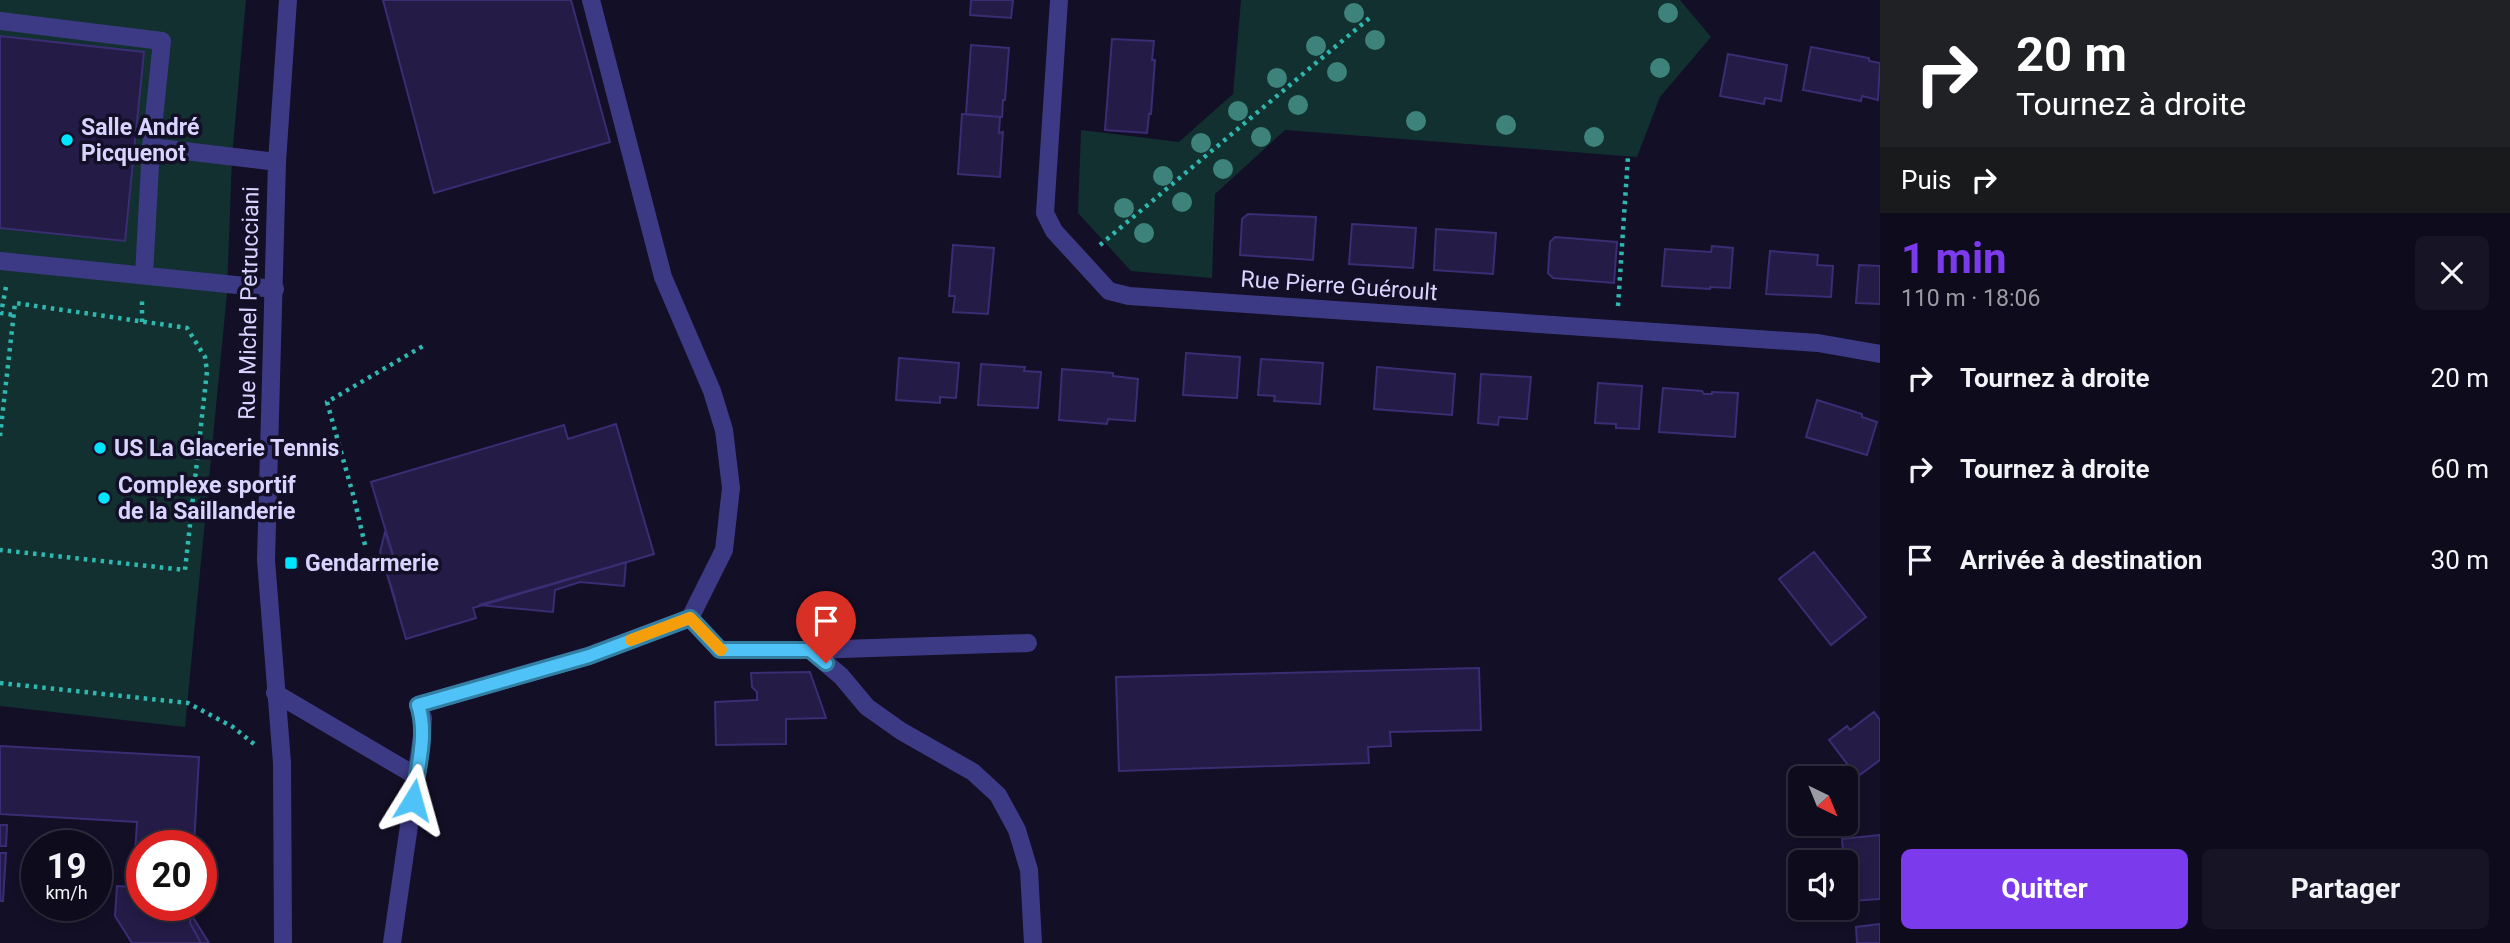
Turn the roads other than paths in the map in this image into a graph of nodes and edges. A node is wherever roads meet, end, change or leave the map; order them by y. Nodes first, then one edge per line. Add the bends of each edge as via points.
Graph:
1 (288, 0) edge
2 (591, 0) edge
3 (1059, 0) edge
4 (0, 21) edge
5 (151, 147) junction
6 (277, 162) junction
7 (5, 261) edge
8 (144, 275) junction
9 (275, 289) junction
10 (1880, 354) edge
11 (690, 618) junction
12 (1028, 643) dead end
13 (810, 650) junction
14 (275, 693) junction
15 (416, 776) junction
16 (283, 943) edge
17 (392, 943) edge
18 (1033, 943) edge

1 - 6 street, Rue Michel Petrucciani
2 - 11 street via 663,277 724,430 731,488 724,550
3 - 10 street, Rue Pierre Guéroult via 1045,213 1054,231 1109,291 1129,296 1818,343
4 - 5 street via 162,41
5 - 6 street
5 - 8 street
6 - 9 street, Rue Michel Petrucciani
7 - 8 street
8 - 9 street
9 - 14 street, Rue Michel Petrucciani via 266,560
11 - 13 street via 720,650
11 - 15 street via 589,656 418,705 423,718
12 - 13 street
13 - 18 street via 841,676 867,707 973,772 998,795 1017,830 1029,870
14 - 15 street
14 - 16 street, Rue Michel Petrucciani
15 - 17 street

